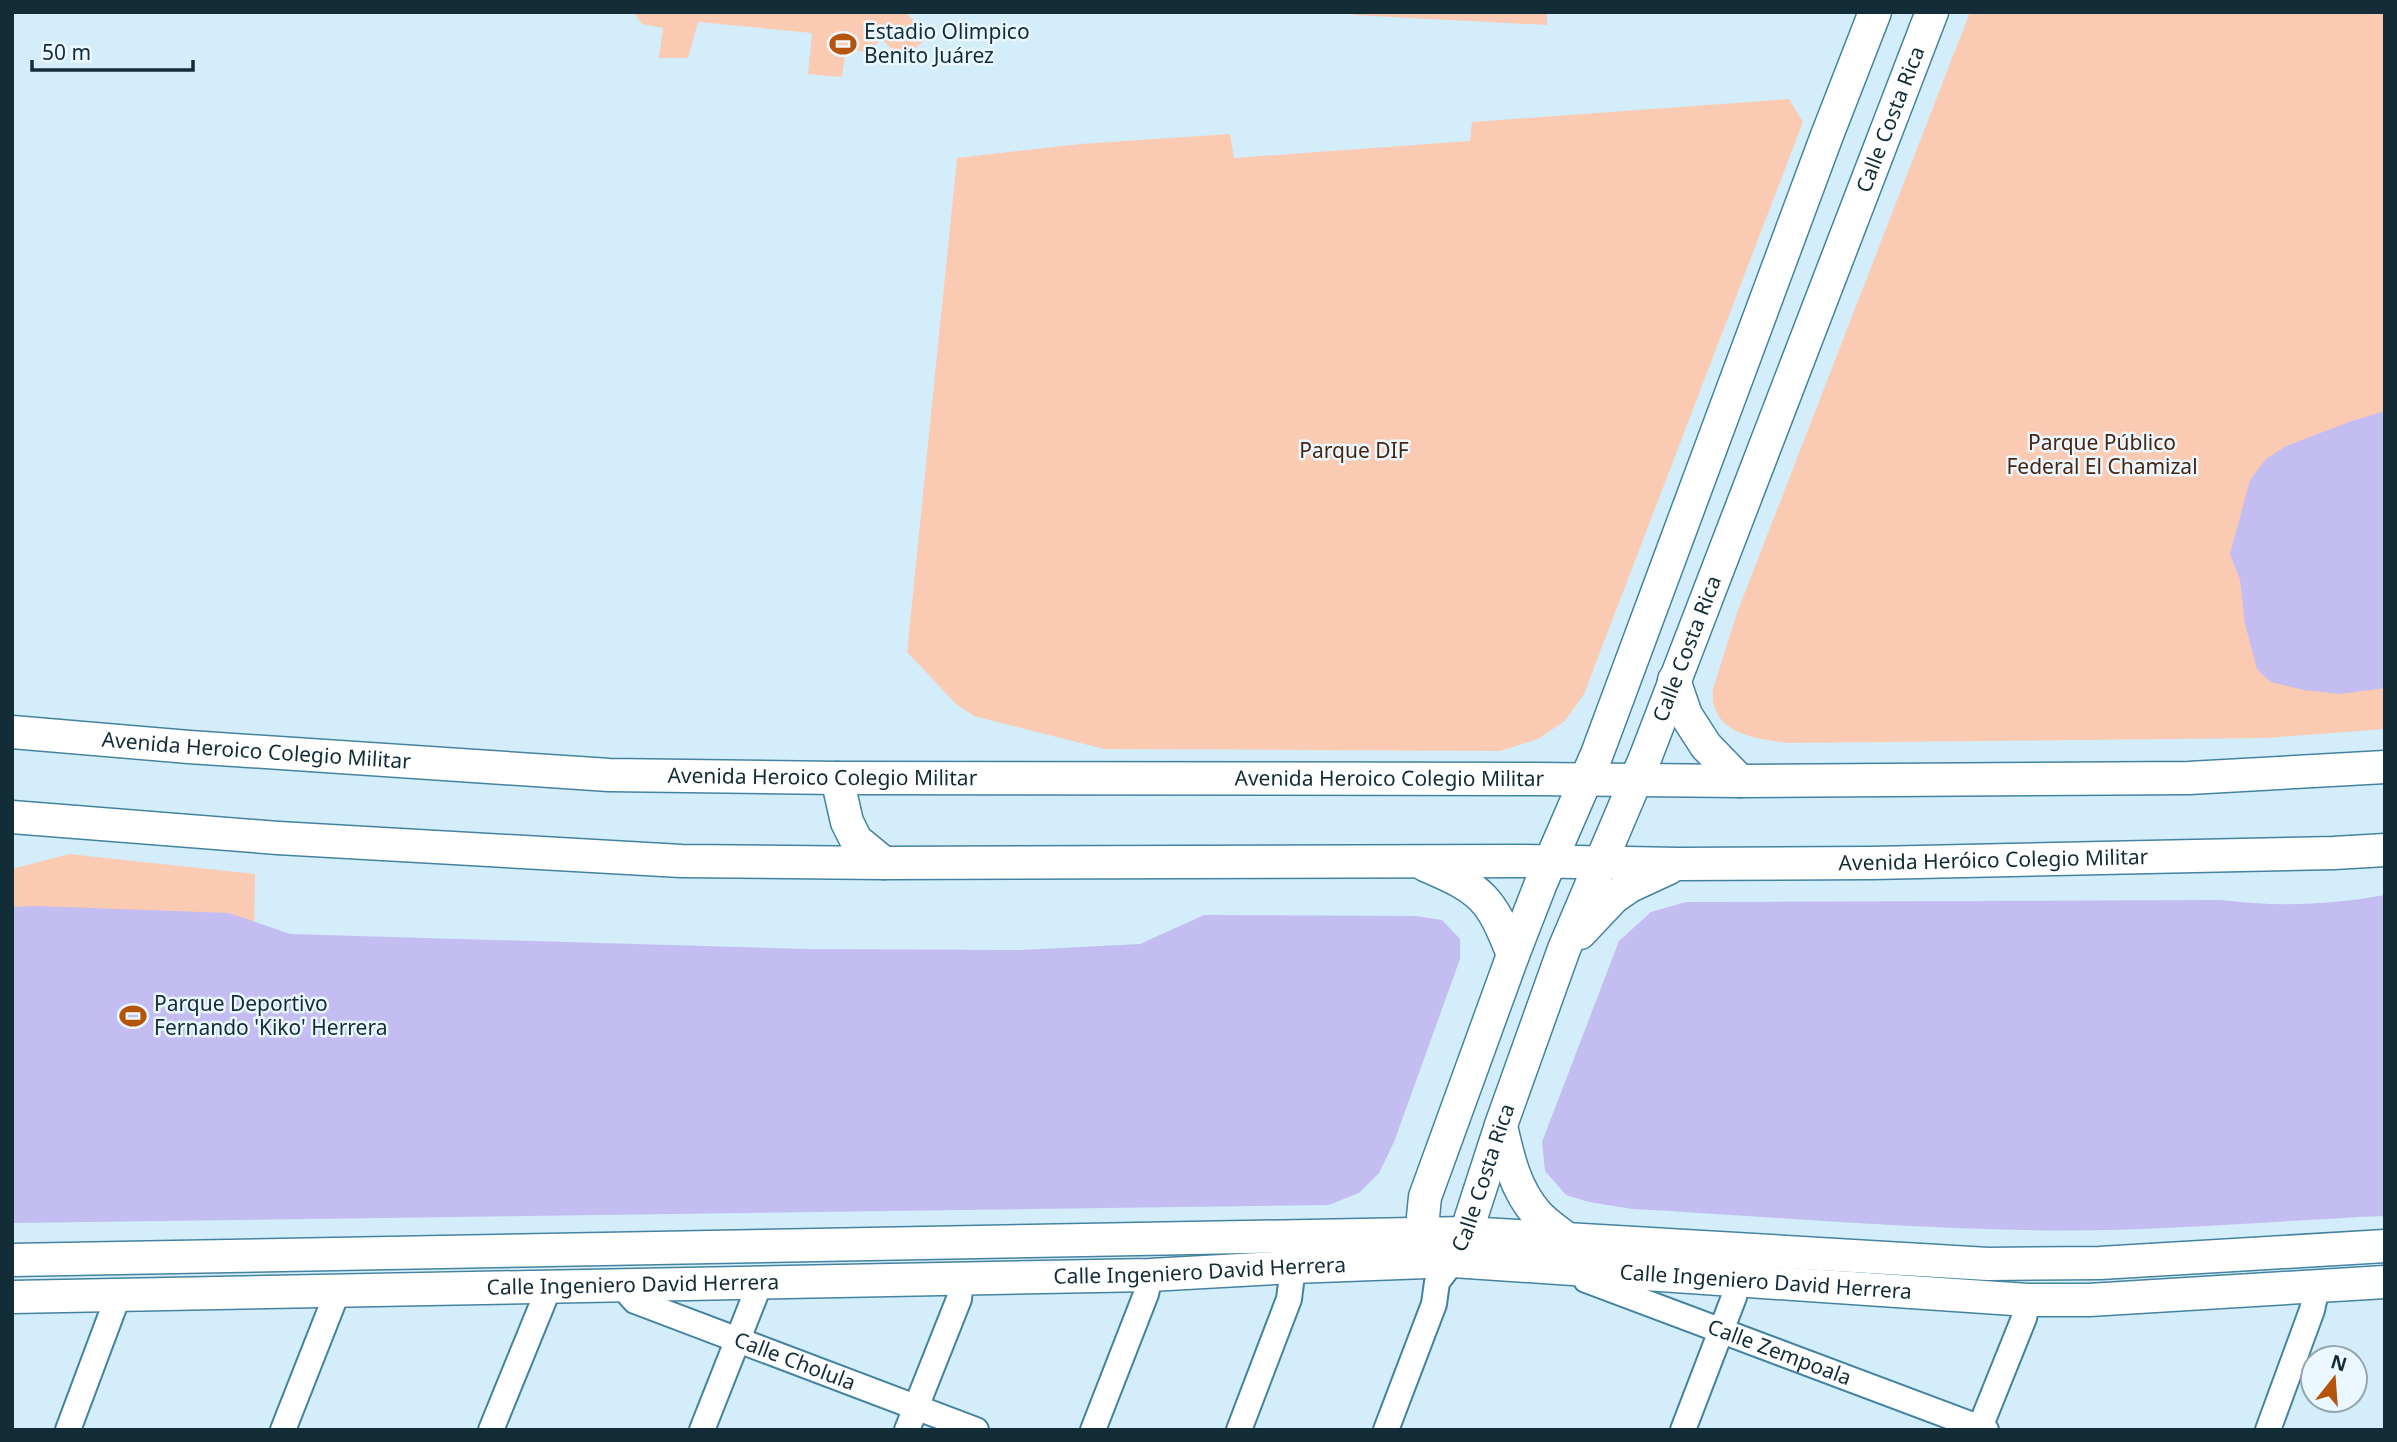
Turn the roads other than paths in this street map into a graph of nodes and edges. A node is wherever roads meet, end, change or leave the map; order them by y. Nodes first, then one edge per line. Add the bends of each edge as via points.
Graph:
1 (1875, 12) edge
2 (1932, 12) edge
3 (1807, 190) junction
4 (1856, 207) junction
5 (1674, 680) junction
6 (12, 732) edge
7 (2385, 767) edge
8 (837, 778) junction
9 (1586, 780) junction
10 (1635, 780) junction
11 (1740, 782) junction
12 (12, 817) edge
13 (2385, 850) edge
14 (1418, 861) junction
15 (1551, 861) junction
16 (884, 863) junction
17 (1602, 863) junction
18 (1678, 864) junction
19 (1564, 949) junction
20 (1513, 956) junction
21 (1501, 1125) junction
22 (1567, 1239) junction
23 (2385, 1246) edge
24 (1736, 1250) junction
25 (1442, 1254) junction
26 (12, 1261) edge
27 (1293, 1267) junction
28 (1581, 1268) junction
29 (1150, 1275) junction
30 (961, 1280) junction
31 (1737, 1281) junction
32 (2385, 1282) edge
33 (756, 1283) junction
34 (621, 1285) junction
35 (545, 1286) junction
36 (2318, 1287) junction
37 (336, 1290) junction
38 (113, 1294) junction
39 (12, 1297) edge
40 (2028, 1300) junction
41 (1722, 1331) junction
42 (737, 1341) junction
43 (911, 1419) edge
44 (1981, 1429) edge
45 (68, 1430) edge
46 (283, 1430) edge
47 (491, 1430) edge
48 (702, 1430) edge
49 (976, 1430) edge
50 (1093, 1430) edge
51 (1239, 1430) edge
52 (1386, 1430) edge
53 (1683, 1430) edge
54 (2268, 1430) edge

1 - 3 main road, Calle Costa Rica
2 - 4 main road, Calle Costa Rica
3 - 4 main road
3 - 9 main road, Calle Costa Rica
4 - 5 main road, Calle Costa Rica
5 - 10 main road, Calle Costa Rica
5 - 11 main road via 1686,715 1706,746
6 - 8 main road, Avenida Heroico Colegio Militar via 609,775
7 - 11 main road via 2189,778
8 - 9 main road, Avenida Heroico Colegio Militar
8 - 16 main road via 856,840
9 - 10 main road, Avenida Heroico Colegio Militar
9 - 15 main road, Calle Costa Rica
10 - 11 main road
10 - 17 main road, Calle Costa Rica
12 - 16 main road via 667,861
13 - 18 main road, Avenida Heróico Colegio Militar
14 - 15 main road
14 - 16 main road
14 - 20 main road via 1475,890 1499,919
15 - 17 main road
15 - 20 main road, Calle Costa Rica
17 - 18 main road, Avenida Heróico Colegio Militar
17 - 19 main road, Calle Costa Rica
18 - 19 main road via 1614,897
19 - 21 main road, Calle Costa Rica
20 - 25 main road, Calle Costa Rica via 1425,1198 1423,1217
21 - 22 main road via 1518,1185 1536,1213
21 - 25 main road, Calle Costa Rica
22 - 24 main road, Calle Ingeniero David Herrera
22 - 25 main road, Calle Ingeniero David Herrera
23 - 24 main road, Calle Ingeniero David Herrera via 1988,1264
24 - 31 street
25 - 26 main road, Calle Ingeniero David Herrera
25 - 27 main road, Calle Ingeniero David Herrera
25 - 28 main road, Calle Ingeniero David Herrera
25 - 52 street, Calle Costa Rica via 1434,1304
27 - 29 main road, Calle Ingeniero David Herrera
27 - 51 street via 1289,1299
28 - 31 main road, Calle Ingeniero David Herrera
28 - 41 street, Calle Zempoala via 1586,1280
29 - 30 main road, Calle Ingeniero David Herrera
29 - 50 street
30 - 33 main road, Calle Ingeniero David Herrera
30 - 43 street via 958,1299
31 - 40 main road, Calle Ingeniero David Herrera
31 - 41 street
32 - 36 main road, Calle Ingeniero David Herrera
33 - 34 main road, Calle Ingeniero David Herrera
33 - 42 street
34 - 35 main road, Calle Ingeniero David Herrera
34 - 42 street, Calle Cholula via 635,1301
35 - 37 main road, Calle Ingeniero David Herrera
35 - 47 street via 544,1300
36 - 40 main road, Calle Ingeniero David Herrera
36 - 54 street
37 - 38 main road, Calle Ingeniero David Herrera
37 - 46 street
38 - 39 main road, Calle Ingeniero David Herrera
38 - 45 street via 114,1307
40 - 44 street
41 - 44 street, Calle Zempoala
41 - 53 street
42 - 43 street, Calle Cholula
42 - 48 street
43 - 49 street, Calle Cholula

